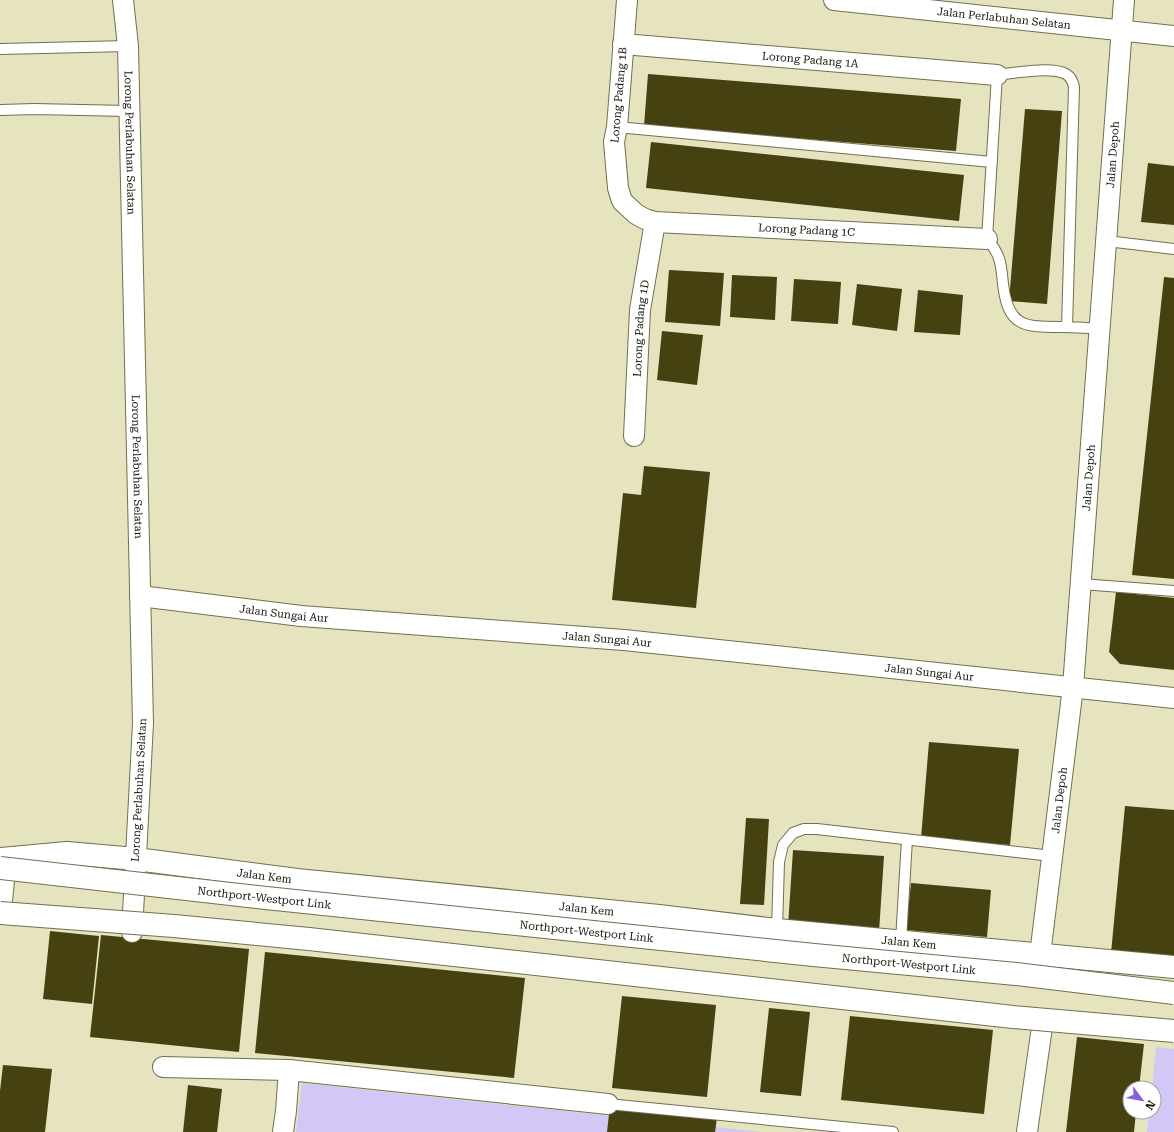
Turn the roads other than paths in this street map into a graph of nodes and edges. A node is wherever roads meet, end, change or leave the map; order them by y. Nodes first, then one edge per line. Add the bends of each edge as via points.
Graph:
1 (123, 0) edge
2 (628, 0) edge
3 (834, 0) edge
4 (1124, 0) edge
5 (1122, 30) junction
6 (1174, 36) edge
7 (623, 44) junction
8 (128, 46) junction
9 (0, 49) edge
10 (997, 75) junction
11 (0, 110) edge
12 (129, 111) junction
13 (617, 127) junction
14 (992, 162) junction
15 (630, 209) joint
16 (655, 222) junction
17 (987, 239) junction
18 (1107, 241) junction
19 (1174, 249) edge
20 (1067, 327) junction
21 (1100, 329) junction
22 (634, 436) dead end
23 (1081, 584) junction
24 (1174, 591) edge
25 (140, 596) junction
26 (1074, 687) junction
27 (1174, 698) edge
28 (907, 839) junction
29 (1052, 856) junction
30 (136, 860) junction
31 (2, 862) edge
32 (0, 912) edge
33 (0, 922) edge
34 (777, 930) junction
35 (132, 932) junction
36 (901, 941) junction
37 (1040, 955) junction
38 (1174, 967) edge
39 (1174, 993) edge
40 (1042, 1027) junction
41 (1174, 1031) edge
42 (1174, 1040) edge
43 (163, 1067) dead end
44 (289, 1070) junction
45 (608, 1104) joint
46 (283, 1132) edge
47 (893, 1132) edge
48 (1027, 1132) edge

1 - 8 street, Lorong Perlabuhan Selatan
2 - 7 street, Lorong Padang 1B
3 - 5 street, Jalan Perlabuhan Selatan
4 - 5 street, Jalan Depoh
5 - 6 street, Jalan Perlabuhan Selatan
5 - 18 street, Jalan Depoh
7 - 10 street, Lorong Padang 1A
7 - 13 street, Lorong Padang 1B
8 - 9 lane
8 - 12 street, Lorong Perlabuhan Selatan
10 - 14 lane
10 - 20 lane via 1059,71 1073,82
11 - 12 lane
12 - 25 street, Lorong Perlabuhan Selatan
13 - 14 lane
13 - 15 street, Lorong Padang 1B via 614,142 618,188 620,198
14 - 17 lane
15 - 16 street, Lorong Padang 1C
16 - 17 street, Lorong Padang 1C
16 - 22 street, Lorong Padang 1D via 640,310
17 - 20 lane via 999,257 1011,314 1023,324 1036,327
18 - 19 lane
18 - 21 street, Jalan Depoh
20 - 21 lane
21 - 23 street, Jalan Depoh
23 - 24 lane
23 - 26 street, Jalan Depoh
25 - 26 street, Jalan Sungai Aur via 301,616 624,640
25 - 30 street, Lorong Perlabuhan Selatan via 143,723
26 - 27 street, Jalan Sungai Aur
26 - 29 street, Jalan Depoh
28 - 29 lane
28 - 34 lane via 817,829 804,829 793,833 783,845 779,862
28 - 36 lane
29 - 37 street, Jalan Depoh
30 - 31 street, Jalan Kem via 67,853
30 - 34 street, Jalan Kem via 297,880
30 - 35 street, Lorong Perlabuhan Selatan
31 - 32 street
31 - 39 street, Northport-Westport Link, bridge via 266,898 1016,974
32 - 41 street, bridge via 301,938 990,1015
33 - 35 street
34 - 36 street, Jalan Kem
35 - 40 street via 500,968 774,1001
36 - 37 street, Jalan Kem
37 - 38 street, Jalan Kem
40 - 42 street
40 - 48 street
43 - 44 street
44 - 45 street
44 - 46 street
45 - 47 lane

